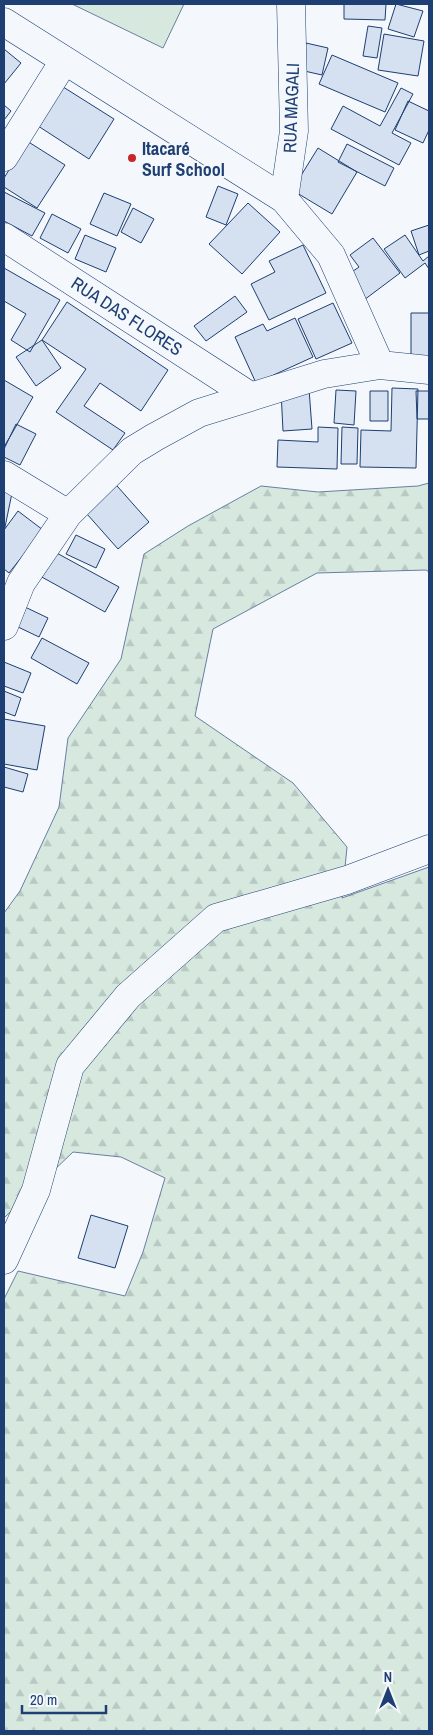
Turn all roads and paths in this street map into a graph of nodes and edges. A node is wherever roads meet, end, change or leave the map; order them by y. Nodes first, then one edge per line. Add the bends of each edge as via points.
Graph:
1 (291, 4) edge
2 (4, 22) edge
3 (64, 61) junction
4 (4, 157) edge
5 (284, 199) junction
6 (4, 237) edge
7 (380, 365) junction
8 (429, 370) edge
9 (250, 396) junction
10 (4, 475) edge
11 (68, 514) junction
12 (4, 626) edge
13 (429, 848) edge
14 (4, 1260) edge

1 - 5 street, RUA MAGALI via 294,131
2 - 3 street
3 - 4 street
3 - 5 street
5 - 7 street via 331,255
6 - 9 street, RUA DAS FLORES
7 - 8 street
7 - 9 street via 324,374
9 - 11 street via 199,413 155,436 132,452
10 - 11 street
11 - 12 street via 21,584
13 - 14 street via 348,880 216,918 128,996 70,1066 36,1190

